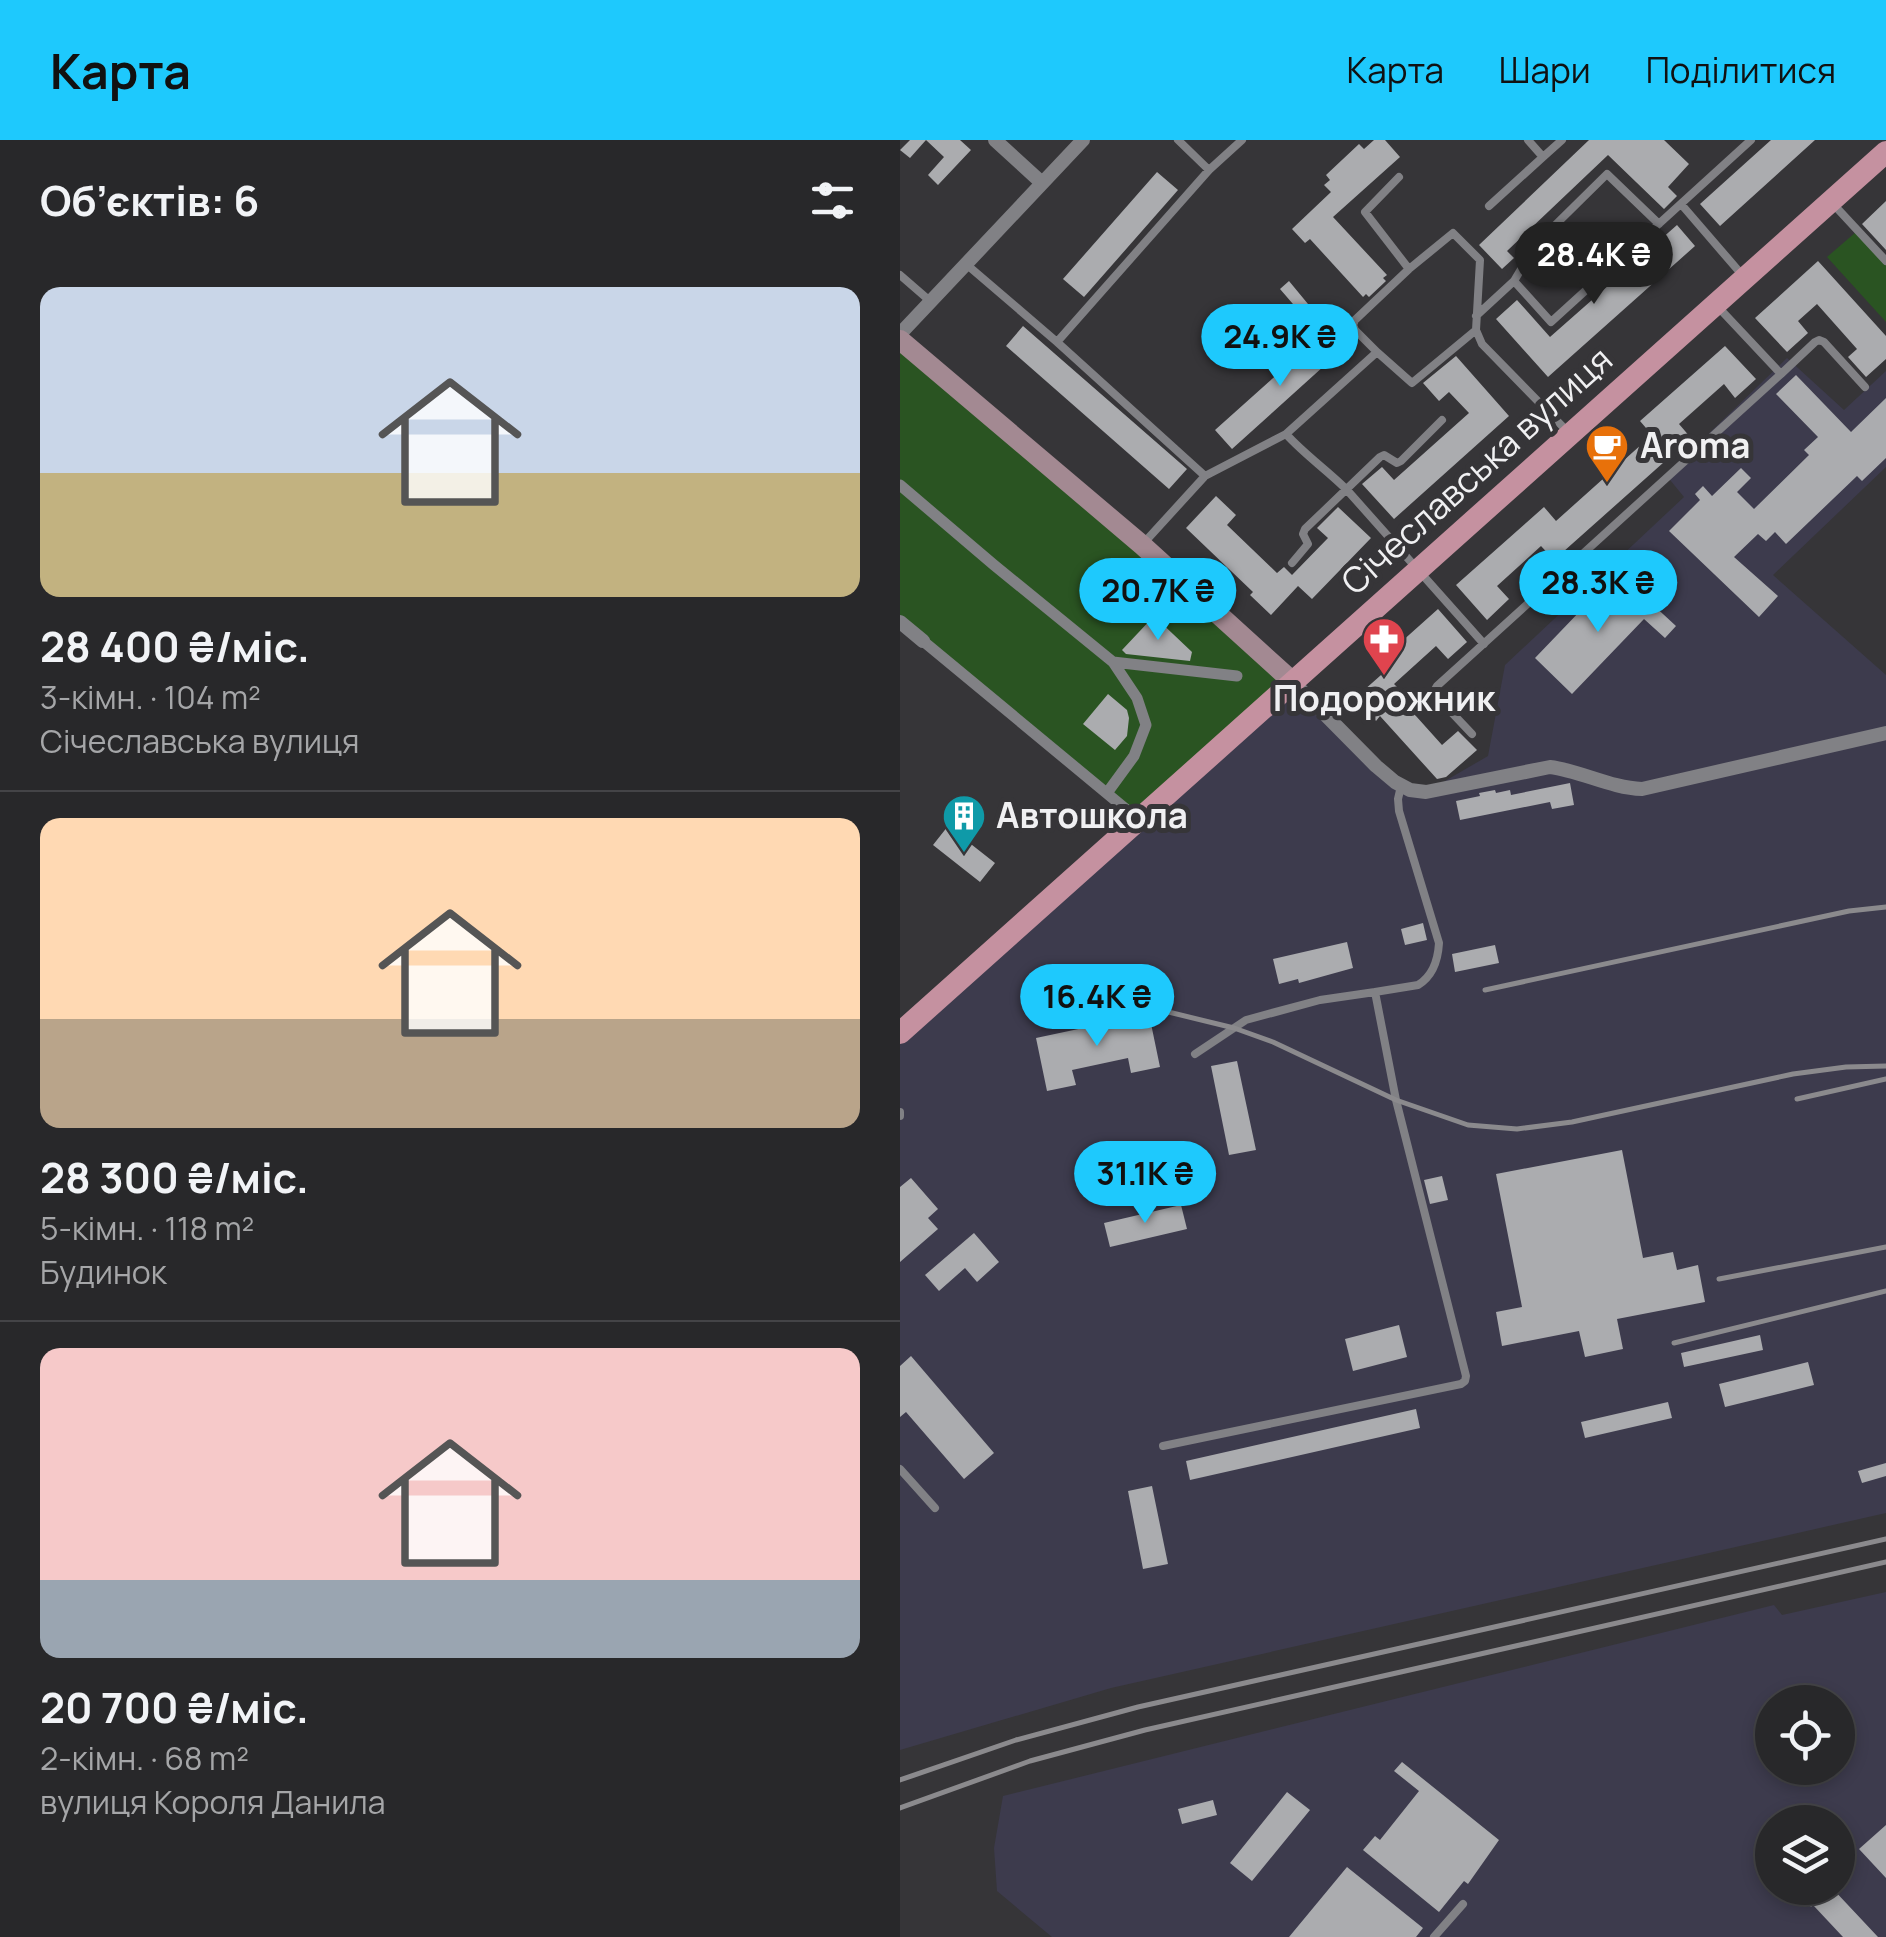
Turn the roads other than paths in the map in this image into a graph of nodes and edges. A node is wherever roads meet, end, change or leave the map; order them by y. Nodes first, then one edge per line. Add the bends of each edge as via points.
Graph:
1 (995, 140) edge
2 (1082, 140) edge
3 (1178, 140) edge
4 (1242, 140) edge
5 (1528, 140) edge
6 (1562, 140) edge
7 (1752, 140) edge
8 (1884, 146) edge
9 (1543, 157) junction
10 (1209, 170) junction
11 (1399, 178) dead end
12 (1042, 183) junction
13 (1831, 202) junction
14 (1681, 204) junction
15 (1488, 206) dead end
16 (1660, 224) junction
17 (1886, 261) edge
18 (966, 264) junction
19 (1410, 269) junction
20 (900, 275) edge
21 (1745, 278) junction
22 (1514, 281) junction
23 (930, 301) junction
24 (1716, 305) junction
25 (1476, 316) junction
26 (1476, 330) junction
27 (900, 337) edge
28 (1058, 342) junction
29 (1378, 352) junction
30 (1781, 374) junction
31 (1865, 387) dead end
32 (1442, 420) dead end
33 (1286, 434) junction
34 (1571, 435) junction
35 (1205, 476) junction
36 (900, 485) edge
37 (1346, 490) junction
38 (1142, 544) junction
39 (1292, 563) dead end
40 (1419, 569) junction
41 (900, 622) edge
42 (923, 641) joint
43 (1484, 644) junction
44 (1113, 662) junction
45 (1237, 676) dead end
46 (1293, 682) junction
47 (1886, 733) edge
48 (1472, 734) dead end
49 (1402, 786) junction
50 (1106, 793) junction
51 (1139, 820) junction
52 (1375, 992) junction
53 (900, 1033) edge
54 (1195, 1054) dead end
55 (1163, 1446) dead end
56 (900, 1468) edge
57 (935, 1508) dead end
58 (1463, 1904) dead end
59 (1434, 1937) edge

1 - 12 street
2 - 12 street
3 - 10 lane
4 - 10 lane
5 - 9 lane
6 - 9 lane
7 - 14 lane
8 - 13 main road, Січеславська вулиця
9 - 15 lane
10 - 28 lane
11 - 19 lane via 1364,212
12 - 18 street
13 - 17 lane
13 - 21 main road, Січеславська вулиця
14 - 16 lane
14 - 21 lane
16 - 22 lane via 1552,322
16 - 22 lane via 1607,174 1536,244
18 - 23 street
18 - 28 lane
19 - 25 lane via 1453,233 1480,260
19 - 29 lane via 1353,325
20 - 23 lane
21 - 24 main road, Січеславська вулиця
22 - 25 lane
23 - 27 street
24 - 30 lane
24 - 34 main road, Січеславська вулиця
25 - 26 lane
26 - 29 lane via 1412,383
26 - 34 lane
27 - 38 main road
28 - 35 lane
29 - 33 lane
30 - 31 lane via 1819,340
30 - 43 lane
32 - 37 lane via 1401,461 1380,457
33 - 35 lane
33 - 37 lane
34 - 40 main road, Січеславська вулиця
35 - 38 lane
36 - 44 street
37 - 39 lane via 1305,529 1308,544
37 - 40 lane
38 - 46 main road
40 - 43 lane
40 - 46 main road, Січеславська вулиця
41 - 42 street
42 - 50 street
43 - 48 lane via 1434,691
44 - 45 street
44 - 50 street via 1146,725 1134,756
46 - 49 street
46 - 51 main road, Січеславська вулиця
47 - 49 street via 1642,789 1550,768 1426,792
49 - 52 lane via 1398,811 1438,955 1424,982
50 - 51 street
51 - 53 main road, Січеславська вулиця
52 - 54 lane via 1246,1020
52 - 55 lane via 1465,1381
56 - 57 lane
58 - 59 lane

